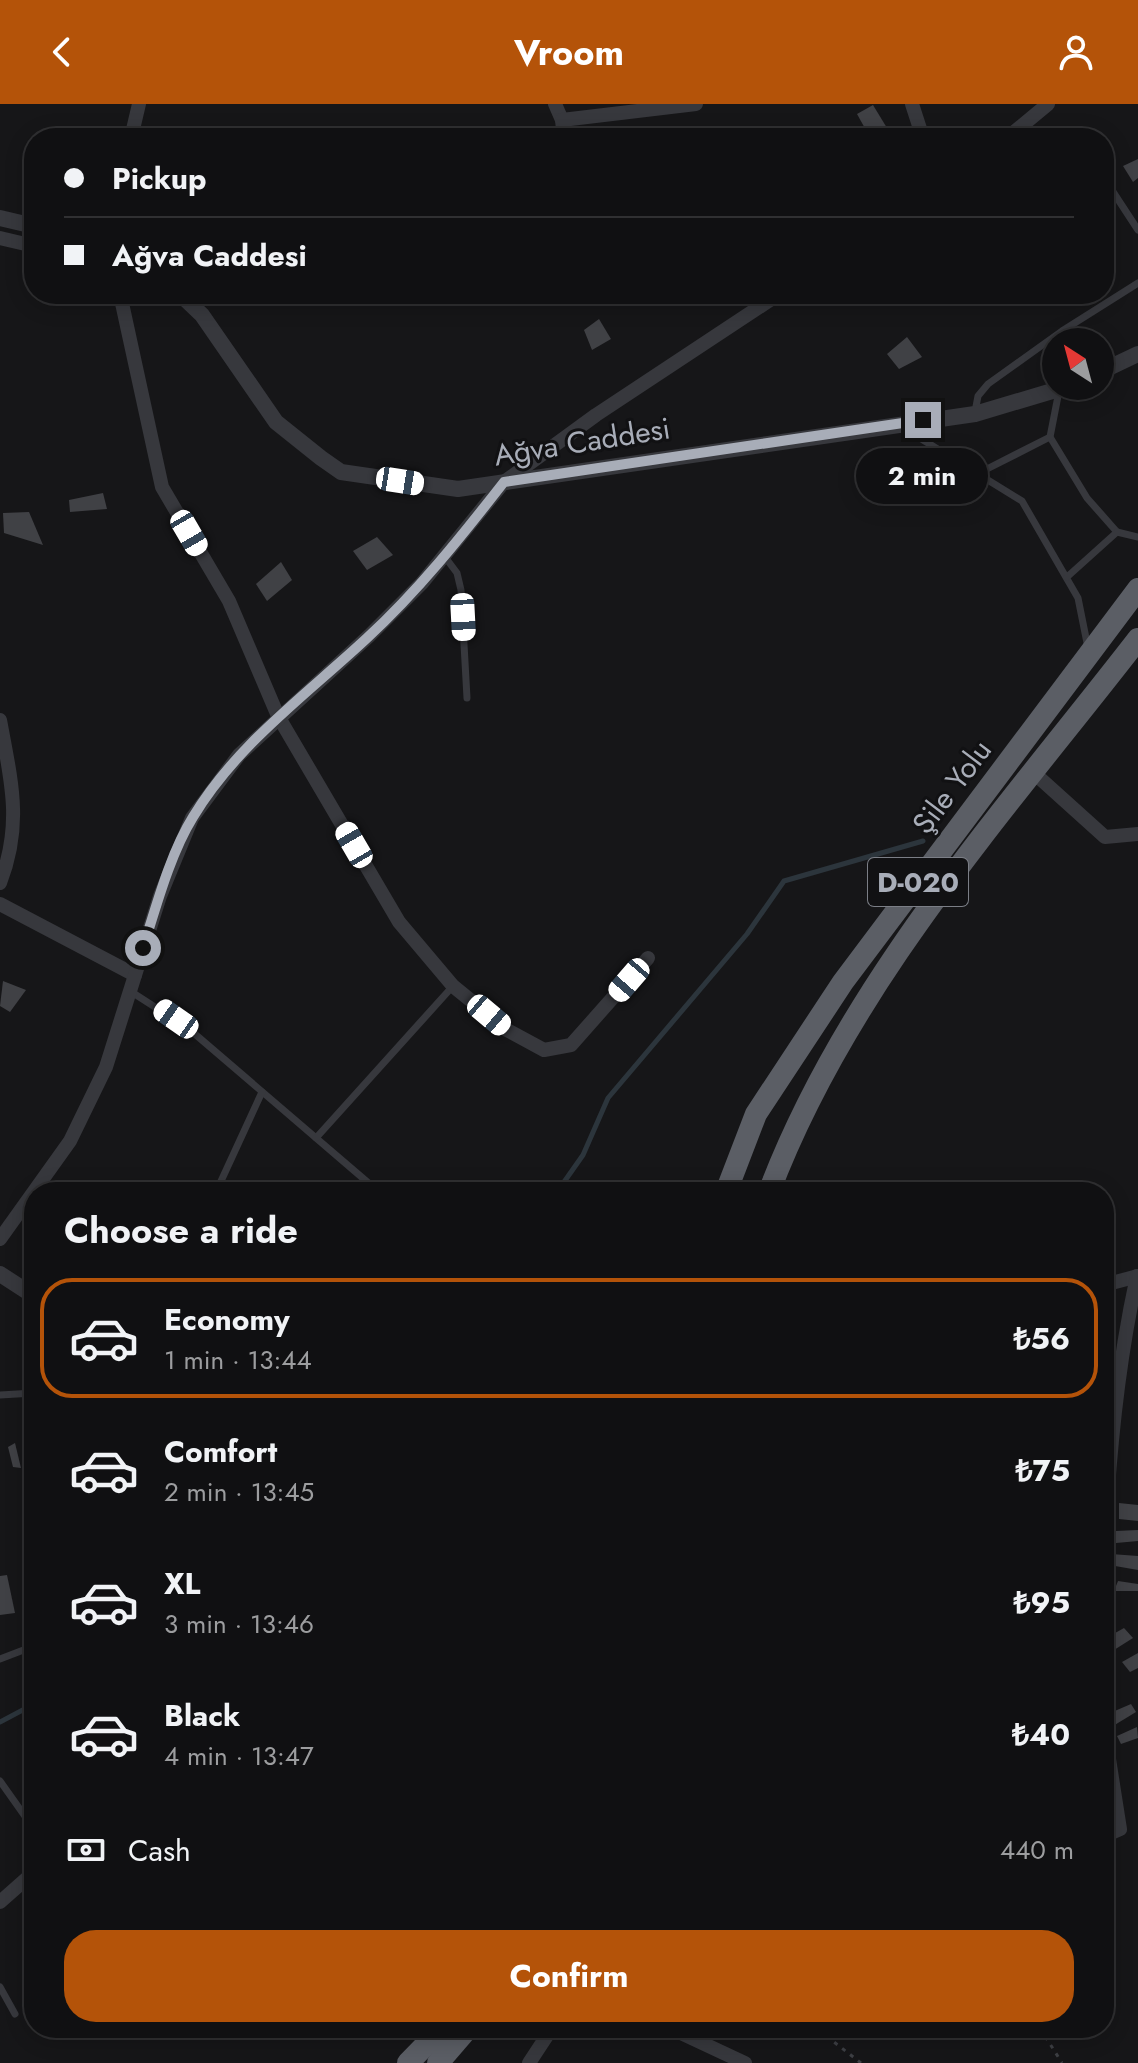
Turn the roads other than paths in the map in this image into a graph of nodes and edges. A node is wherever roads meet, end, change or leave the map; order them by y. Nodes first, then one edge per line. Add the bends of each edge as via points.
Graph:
1 (139, 104) edge
2 (555, 104) edge
3 (696, 104) edge
4 (912, 104) edge
5 (1048, 104) edge
6 (562, 120) junction
7 (133, 128) edge
8 (563, 128) edge
9 (920, 128) edge
10 (1019, 128) edge
11 (1114, 193) edge
12 (0, 218) edge
13 (24, 224) edge
14 (1138, 230) edge
15 (0, 238) edge
16 (24, 244) edge
17 (1138, 283) edge
18 (1114, 298) edge
19 (122, 304) edge
20 (190, 304) edge
21 (764, 304) edge
22 (1105, 304) edge
23 (1138, 354) edge
24 (1114, 365) edge
25 (1042, 394) edge
26 (1061, 400) edge
27 (975, 414) junction
28 (897, 424) junction
29 (1050, 437) junction
30 (979, 473) junction
31 (504, 482) junction
32 (1117, 532) junction
33 (1138, 537) edge
34 (445, 557) junction
35 (1067, 577) junction
36 (1138, 589) edge
37 (1138, 639) edge
38 (1090, 655) junction
39 (467, 698) dead end
40 (278, 716) junction
41 (0, 720) edge
42 (1034, 773) junction
43 (1138, 834) edge
44 (0, 883) edge
45 (0, 904) edge
46 (648, 958) dead end
47 (135, 975) junction
48 (453, 986) junction
49 (130, 991) junction
50 (262, 1092) junction
51 (316, 1138) junction
52 (41, 1182) edge
53 (221, 1182) edge
54 (367, 1182) edge
55 (730, 1182) edge
56 (774, 1182) edge
57 (24, 1205) edge
58 (0, 1239) edge
59 (0, 1274) edge
60 (1137, 1276) edge
61 (1114, 1282) edge
62 (24, 1290) edge
63 (24, 1394) edge
64 (0, 1395) edge
65 (1114, 1418) edge
66 (24, 1650) edge
67 (0, 1659) edge
68 (0, 1781) edge
69 (1114, 1791) edge
70 (24, 1815) edge
71 (1114, 1832) edge
72 (24, 1881) edge
73 (0, 1902) edge
74 (0, 1987) edge
75 (15, 2014) dead end
76 (432, 2038) edge
77 (459, 2038) edge
78 (545, 2038) edge
79 (691, 2038) edge
80 (408, 2063) edge
81 (438, 2063) edge
82 (529, 2063) edge
83 (745, 2063) edge

1 - 7 street
2 - 6 street
3 - 6 street
4 - 9 street
5 - 10 street
6 - 8 street
11 - 14 lane
12 - 13 street
15 - 16 street
17 - 18 lane
19 - 40 street via 162,487 229,601
20 - 31 street, Ağva Caddesi via 276,422 341,472 458,489
21 - 31 street
22 - 27 lane via 988,384 978,396
23 - 24 street
25 - 27 street, Ağva Caddesi
26 - 29 lane
27 - 28 street, Ağva Caddesi
28 - 30 lane
28 - 31 street, Ağva Caddesi
29 - 30 lane
29 - 32 lane via 1087,498
30 - 35 lane via 1022,501
31 - 34 street
32 - 33 lane
32 - 35 lane
34 - 39 lane via 461,590
34 - 40 street via 369,636
35 - 38 lane via 1078,598
36 - 38 highway, Şile Yolu / D-020
37 - 42 highway, Şile Yolu / D-020
38 - 55 highway, Şile Yolu / D-020 via 843,982 756,1114
40 - 47 street via 239,755 192,818
40 - 48 street via 399,922
41 - 44 street via 16,818
42 - 43 street via 1105,837
42 - 56 highway, Şile Yolu / D-020 via 853,1018
45 - 47 street
46 - 48 street via 571,1045 544,1050 507,1030
47 - 49 street
48 - 51 lane
49 - 50 lane via 176,1019
49 - 52 street via 106,1067 70,1141
50 - 51 lane
50 - 53 lane
51 - 54 lane
57 - 58 street
59 - 62 street
60 - 61 street
60 - 65 street
63 - 64 lane
66 - 67 lane
68 - 70 lane
69 - 71 street via 1120,1829
72 - 73 street
74 - 75 lane
76 - 80 highway
77 - 81 highway
78 - 82 street
79 - 83 street

